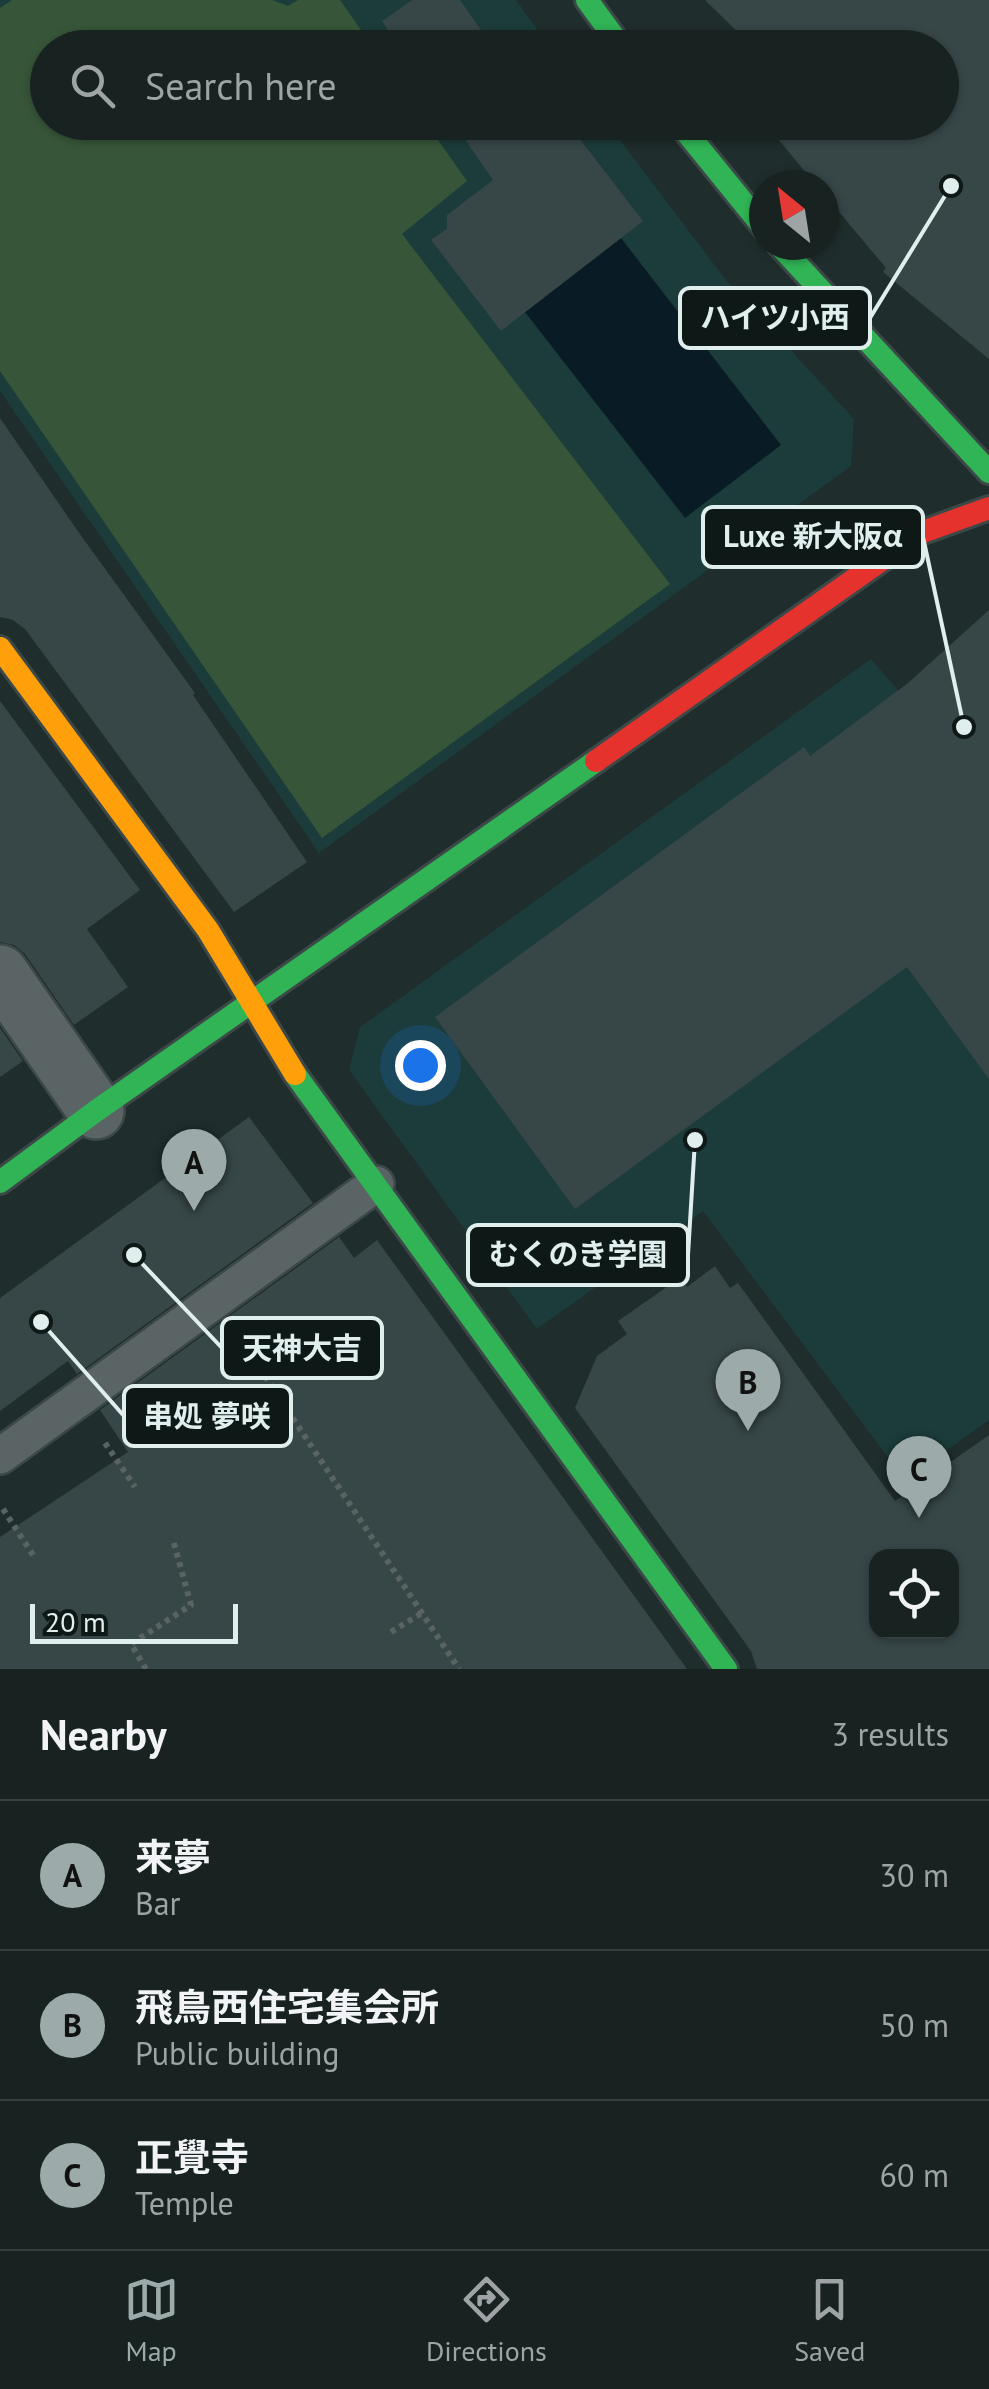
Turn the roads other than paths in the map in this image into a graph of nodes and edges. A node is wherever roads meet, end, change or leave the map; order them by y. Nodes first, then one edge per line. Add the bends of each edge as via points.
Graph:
1 (587, 0) edge
2 (609, 30) edge
3 (693, 140) edge
4 (749, 210) edge
5 (793, 260) edge
6 (989, 472) edge
7 (989, 508) edge
8 (0, 648) edge
9 (0, 973) edge
10 (252, 1003) junction
11 (96, 1110) junction
12 (0, 1182) edge
13 (376, 1184) junction
14 (0, 1456) edge
15 (726, 1669) edge

1 - 2 street
3 - 4 street
5 - 6 street
7 - 10 street via 920,533
8 - 10 street via 208,930
9 - 11 street
10 - 11 street
10 - 13 street
11 - 12 street
13 - 14 lane
13 - 15 street

